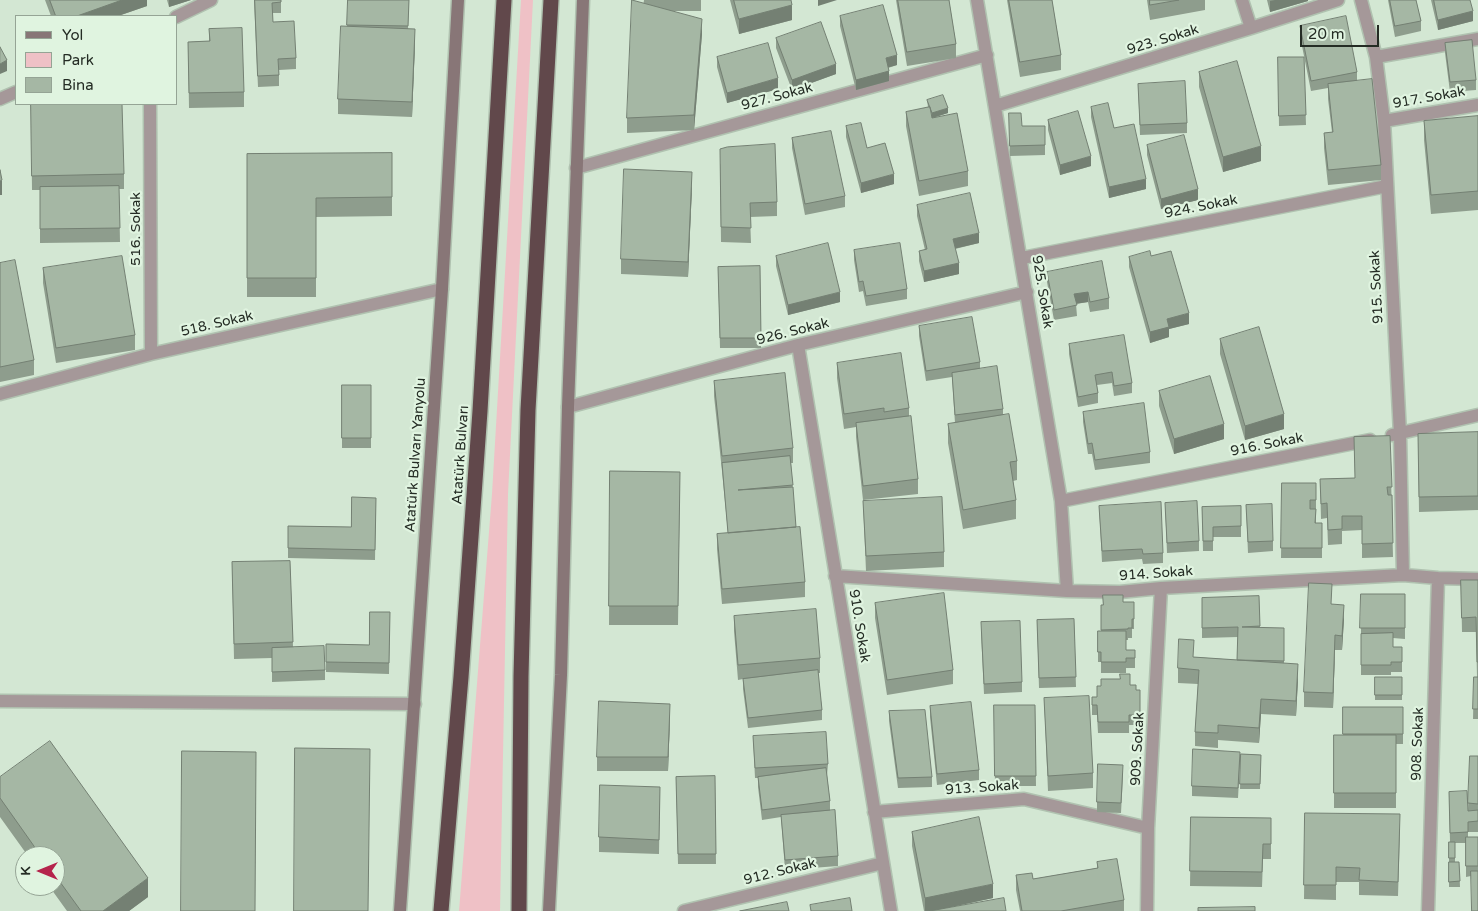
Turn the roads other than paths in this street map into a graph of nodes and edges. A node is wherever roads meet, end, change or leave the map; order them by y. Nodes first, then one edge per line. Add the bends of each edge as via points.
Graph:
1 (211, 0) edge
2 (458, 0) edge
3 (504, 0) edge
4 (551, 0) edge
5 (583, 0) edge
6 (978, 0) edge
7 (1242, 0) edge
8 (1338, 0) edge
9 (1361, 0) edge
10 (178, 16) edge
11 (1251, 28) junction
12 (1478, 39) edge
13 (987, 55) junction
14 (1376, 57) junction
15 (15, 92) edge
16 (0, 99) edge
17 (150, 105) edge
18 (1478, 105) edge
19 (995, 106) junction
20 (1384, 121) junction
21 (576, 168) junction
22 (1387, 186) junction
23 (1022, 258) junction
24 (442, 289) junction
25 (1027, 292) junction
26 (798, 345) junction
27 (151, 354) junction
28 (0, 394) edge
29 (568, 407) junction
30 (1478, 415) edge
31 (1400, 434) junction
32 (1061, 501) junction
33 (1403, 575) junction
34 (835, 576) junction
35 (1438, 578) junction
36 (1478, 579) edge
37 (1161, 588) junction
38 (1067, 591) junction
39 (0, 701) edge
40 (415, 704) junction
41 (874, 812) junction
42 (1148, 828) junction
43 (883, 863) junction
44 (400, 911) edge
45 (441, 911) edge
46 (519, 911) edge
47 (549, 911) edge
48 (684, 911) edge
49 (890, 911) edge
50 (1147, 911) edge
51 (1428, 911) edge

1 - 10 street
2 - 24 street, Atatürk Bulvarı Yanyolu
3 - 45 highway, Atatürk Bulvarı via 480,411
4 - 46 highway via 528,410
5 - 21 street
6 - 13 street, 925. Sokak
7 - 11 street
8 - 11 street, 923. Sokak
9 - 14 street, 915. Sokak
11 - 19 street, 923. Sokak
12 - 14 street
13 - 19 street, 925. Sokak
13 - 21 street, 927. Sokak
14 - 20 street, 915. Sokak
15 - 16 street
17 - 27 street, 516. Sokak
18 - 20 street, 917. Sokak
19 - 23 street, 925. Sokak
20 - 22 street, 915. Sokak
21 - 29 street
22 - 23 street, 924. Sokak
22 - 31 street, 915. Sokak
23 - 25 street, 925. Sokak
24 - 27 street, 518. Sokak
24 - 40 street, Atatürk Bulvarı Yanyolu
25 - 26 street, 926. Sokak
25 - 32 street, 925. Sokak
26 - 29 street, 926. Sokak
26 - 34 street, 910. Sokak
27 - 28 street, 518. Sokak
29 - 47 street via 561,675
30 - 31 street, 916. Sokak
31 - 32 street, 916. Sokak
31 - 33 street, 915. Sokak
32 - 38 street, 925. Sokak
33 - 35 street, 914. Sokak
33 - 37 street, 914. Sokak
34 - 38 street, 914. Sokak
34 - 41 street, 910. Sokak
35 - 36 street, 914. Sokak
35 - 51 street, 908. Sokak
37 - 38 street, 914. Sokak via 1120,592
37 - 42 street, 909. Sokak
39 - 40 street
40 - 44 street, Atatürk Bulvarı Yanyolu
41 - 42 street, 913. Sokak via 1024,799
41 - 43 street, 910. Sokak
42 - 50 street, 909. Sokak
43 - 48 street, 912. Sokak
43 - 49 street, 910. Sokak

